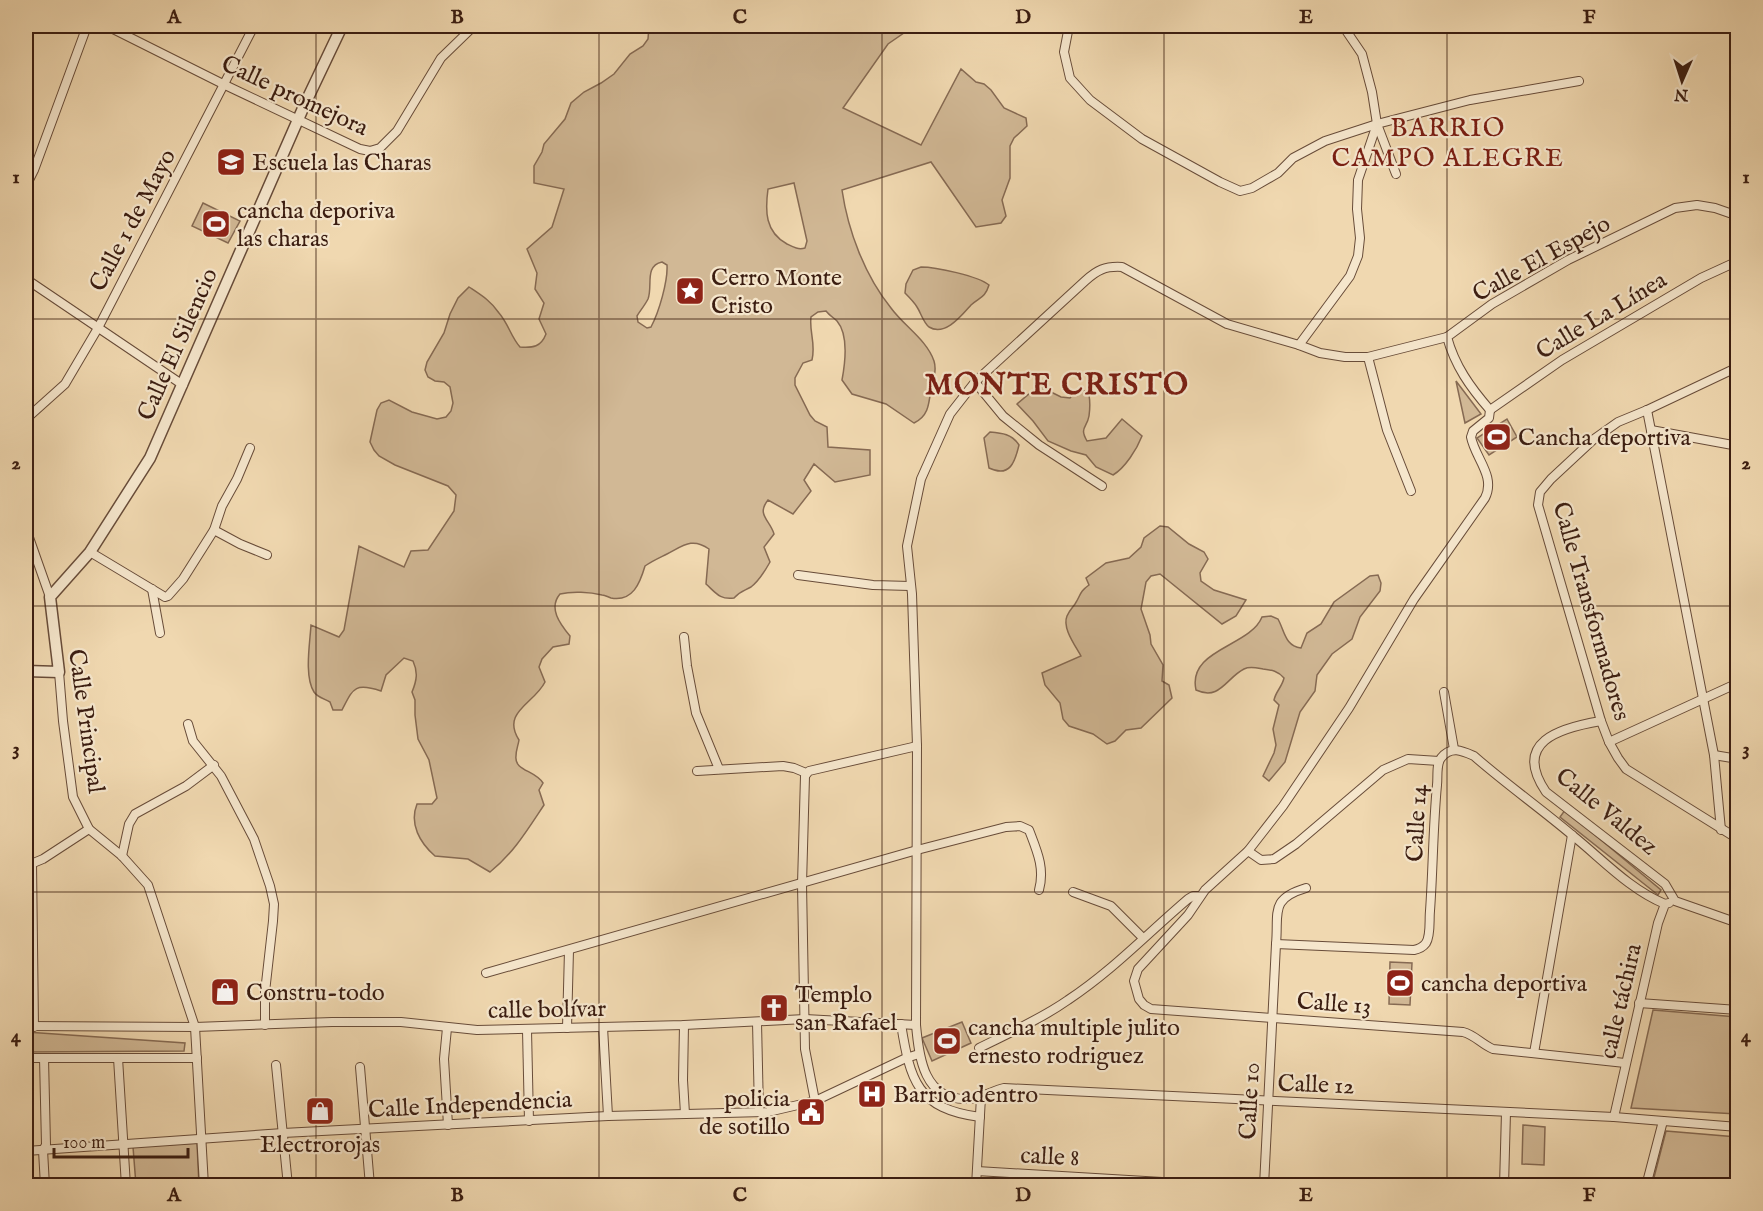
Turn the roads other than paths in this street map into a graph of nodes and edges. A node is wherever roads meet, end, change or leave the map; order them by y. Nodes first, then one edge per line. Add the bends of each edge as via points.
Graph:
1 (87, 26) edge
2 (107, 26) edge
3 (254, 26) edge
4 (342, 26) edge
5 (474, 26) edge
6 (1069, 26) edge
7 (1343, 26) edge
8 (1579, 81) dead end
9 (225, 85) junction
10 (298, 120) junction
11 (1377, 124) junction
12 (1396, 174) dead end
13 (26, 186) edge
14 (1737, 216) edge
15 (1737, 261) edge
16 (26, 279) edge
17 (98, 328) junction
18 (1448, 337) junction
19 (1299, 345) junction
20 (1368, 357) junction
21 (1737, 367) edge
22 (975, 382) junction
23 (183, 385) junction
24 (1490, 410) junction
25 (1647, 410) junction
26 (26, 419) edge
27 (1651, 430) junction
28 (1737, 446) edge
29 (250, 448) dead end
30 (1102, 486) dead end
31 (1411, 491) dead end
32 (26, 529) edge
33 (214, 530) junction
34 (90, 552) junction
35 (267, 555) dead end
36 (798, 575) dead end
37 (910, 586) junction
38 (152, 589) junction
39 (50, 597) junction
40 (160, 633) dead end
41 (684, 638) dead end
42 (26, 671) edge
43 (59, 672) junction
44 (1737, 683) edge
45 (1444, 692) dead end
46 (1703, 698) junction
47 (1601, 721) junction
48 (188, 724) dead end
49 (1609, 742) junction
50 (917, 746) junction
51 (1454, 749) junction
52 (1714, 755) junction
53 (1737, 759) edge
54 (1439, 761) junction
55 (214, 765) junction
56 (719, 769) junction
57 (697, 771) dead end
58 (806, 773) junction
59 (89, 829) junction
60 (1721, 830) junction
61 (1572, 835) junction
62 (1737, 839) edge
63 (917, 850) junction
64 (1248, 851) junction
65 (122, 856) junction
66 (29, 864) edge
67 (802, 884) junction
68 (1306, 888) dead end
69 (1039, 890) dead end
70 (1073, 892) dead end
71 (1200, 896) junction
72 (1675, 901) junction
73 (1665, 904) junction
74 (1737, 923) edge
75 (1143, 938) junction
76 (1276, 944) junction
77 (570, 950) junction
78 (486, 973) dead end
79 (1639, 1003) junction
80 (1737, 1010) edge
81 (1273, 1018) junction
82 (805, 1019) junction
83 (757, 1022) junction
84 (901, 1024) junction
85 (265, 1025) junction
86 (684, 1025) junction
87 (916, 1025) junction
88 (30, 1027) edge
89 (195, 1027) junction
90 (603, 1027) junction
91 (447, 1028) junction
92 (567, 1028) junction
93 (527, 1030) junction
94 (979, 1048) dead end
95 (1534, 1053) junction
96 (919, 1054) junction
97 (26, 1058) edge
98 (44, 1058) junction
99 (118, 1058) junction
100 (197, 1058) junction
101 (906, 1058) junction
102 (1625, 1063) junction
103 (276, 1065) dead end
104 (360, 1067) dead end
105 (981, 1097) junction
106 (815, 1101) junction
107 (1269, 1102) junction
108 (759, 1112) junction
109 (1506, 1112) junction
110 (685, 1114) junction
111 (608, 1116) junction
112 (980, 1117) junction
113 (1614, 1117) junction
114 (529, 1120) junction
115 (1663, 1121) junction
116 (448, 1125) junction
117 (1737, 1127) edge
118 (365, 1130) junction
119 (284, 1133) junction
120 (200, 1139) junction
121 (124, 1143) junction
122 (43, 1150) junction
123 (26, 1151) edge
124 (977, 1171) junction
125 (1116, 1182) edge
126 (1170, 1184) edge
127 (45, 1185) edge
128 (126, 1185) edge
129 (204, 1185) edge
130 (288, 1185) edge
131 (370, 1185) edge
132 (976, 1185) edge
133 (1195, 1185) edge
134 (1230, 1185) edge
135 (1264, 1185) edge
136 (1504, 1185) edge
137 (1646, 1185) edge

1 - 13 street
2 - 9 street, Calle promejora
3 - 9 street, Calle 1 de Mayo
4 - 10 street, Calle El Silencio
5 - 10 street, Calle promejora via 441,58 398,131 380,148 360,149
6 - 11 street via 1064,52 1070,78 1090,100 1142,139 1240,191 1278,173 1293,158 1316,145
7 - 11 street via 1362,54
8 - 11 street via 1470,100
9 - 10 street, Calle promejora
9 - 17 street, Calle 1 de Mayo
10 - 23 street, Calle El Silencio
11 - 12 street
11 - 19 street via 1358,180 1358,256 1350,276
14 - 18 street, Calle El Espejo via 1697,205 1675,208 1568,260 1492,304
15 - 24 street, Calle La Línea via 1562,360
16 - 17 street
17 - 23 street
17 - 26 street, Calle 1 de Mayo via 65,384
18 - 20 street
18 - 24 street via 1455,362
19 - 20 street via 1320,353
19 - 22 street, Calle 12 via 1227,324 1122,267 1110,266 1098,269 1084,281
20 - 31 street via 1387,430
21 - 25 street, Calle Transformadores
22 - 30 street via 1003,416
22 - 37 street, Calle 12 via 950,414 921,480 907,546
23 - 34 street, Calle El Silencio via 150,458
24 - 64 street, Calle La Línea via 1489,418 1470,437 1488,480 1485,498 1414,599 1319,756
25 - 27 street
25 - 47 street, Calle Transformadores via 1594,438 1540,492 1538,505
27 - 28 street
27 - 46 street
29 - 33 street
32 - 39 street, Calle Principal
33 - 35 street
33 - 38 street via 169,596
34 - 38 street
34 - 39 street, Calle El Silencio
36 - 37 street
37 - 50 street, Calle 12
38 - 40 street
39 - 43 street, Calle Principal
41 - 56 street via 696,713
42 - 43 street
43 - 59 street, Calle Principal via 73,797
44 - 46 street
45 - 51 street
46 - 49 street
46 - 52 street
47 - 49 street, Calle Transformadores
47 - 72 street, Calle Valdez via 1563,729 1548,737 1536,750 1533,763 1538,780 1546,792 1665,884
48 - 55 street via 194,741
49 - 60 street, Calle Transformadores via 1626,769
50 - 58 street
50 - 63 street, Calle 12
51 - 54 street, Calle 14
51 - 61 street via 1474,756
52 - 53 street
52 - 60 street
54 - 64 street via 1408,759 1383,770 1274,860 1261,860
54 - 76 street, Calle 14 via 1425,944 1414,950
55 - 65 street via 186,786 135,814
55 - 85 street via 254,839 270,886 273,912
56 - 57 street
56 - 58 street via 783,766
58 - 67 street
59 - 65 street, Calle Principal
59 - 66 street
60 - 62 street, Calle Transformadores
61 - 73 street via 1648,897
61 - 95 street
63 - 67 street
63 - 69 street via 1006,827 1025,827 1038,853 1042,878
63 - 87 street, Calle 12
64 - 71 street
65 - 89 street, Calle Principal via 148,885
66 - 88 street
67 - 77 street
67 - 82 street
68 - 76 street via 1287,895 1281,902
70 - 75 street via 1111,906
71 - 75 street via 1190,897
71 - 81 street, Calle 13 via 1135,974 1136,989 1144,1005 1151,1009
72 - 73 street
72 - 74 street
73 - 79 street, calle táchira
75 - 94 street via 1121,960 1053,1011
76 - 81 street
77 - 78 street
77 - 92 street
79 - 80 street
79 - 102 street, calle táchira
81 - 95 street, Calle 13 via 1463,1032 1493,1049
81 - 107 street, Calle 10
82 - 83 street, calle bolívar
82 - 84 street, calle bolívar
82 - 106 street via 805,1049
83 - 86 street, calle bolívar
83 - 108 street
84 - 87 street, calle bolívar
84 - 101 street
85 - 89 street, calle bolívar
85 - 91 street, calle bolívar via 401,1022
86 - 90 street, calle bolívar
86 - 110 street
87 - 96 street, Calle 12
88 - 89 street, calle bolívar
89 - 100 street, Calle Principal
90 - 92 street, calle bolívar
90 - 111 street
91 - 93 street, calle bolívar
91 - 116 street via 444,1059
92 - 93 street, calle bolívar
93 - 114 street
95 - 102 street, Calle 13
96 - 101 street, Calle Independencia
96 - 105 street, Calle 12 via 926,1074 939,1091 956,1098
97 - 98 street
98 - 99 street
98 - 122 street
99 - 100 street
99 - 121 street
100 - 120 street, Calle Principal
101 - 106 street, Calle Independencia
101 - 112 street via 915,1081 935,1105
102 - 113 street, calle táchira
103 - 119 street
104 - 118 street
105 - 107 street, Calle 12 via 1004,1088
105 - 112 street
106 - 108 street, Calle Independencia
107 - 109 street, Calle 12
107 - 135 street, Calle 10
108 - 110 street, Calle Independencia
109 - 113 street, Calle 12
109 - 136 street
110 - 111 street, Calle Independencia
111 - 114 street, Calle Independencia
112 - 124 street
113 - 115 street, Calle 12
114 - 116 street, Calle Independencia
115 - 117 street, Calle 12
115 - 137 street
116 - 118 street, Calle Independencia
118 - 119 street, Calle Independencia
118 - 131 street
119 - 120 street, Calle Independencia
119 - 130 street
120 - 121 street, Calle Independencia
120 - 129 street
121 - 122 street, Calle Independencia
121 - 128 street
122 - 123 street, Calle Independencia
122 - 127 street
124 - 125 street, calle 8
124 - 132 street
125 - 126 street, calle 8
126 - 133 street, calle 8
133 - 134 street, calle 8

